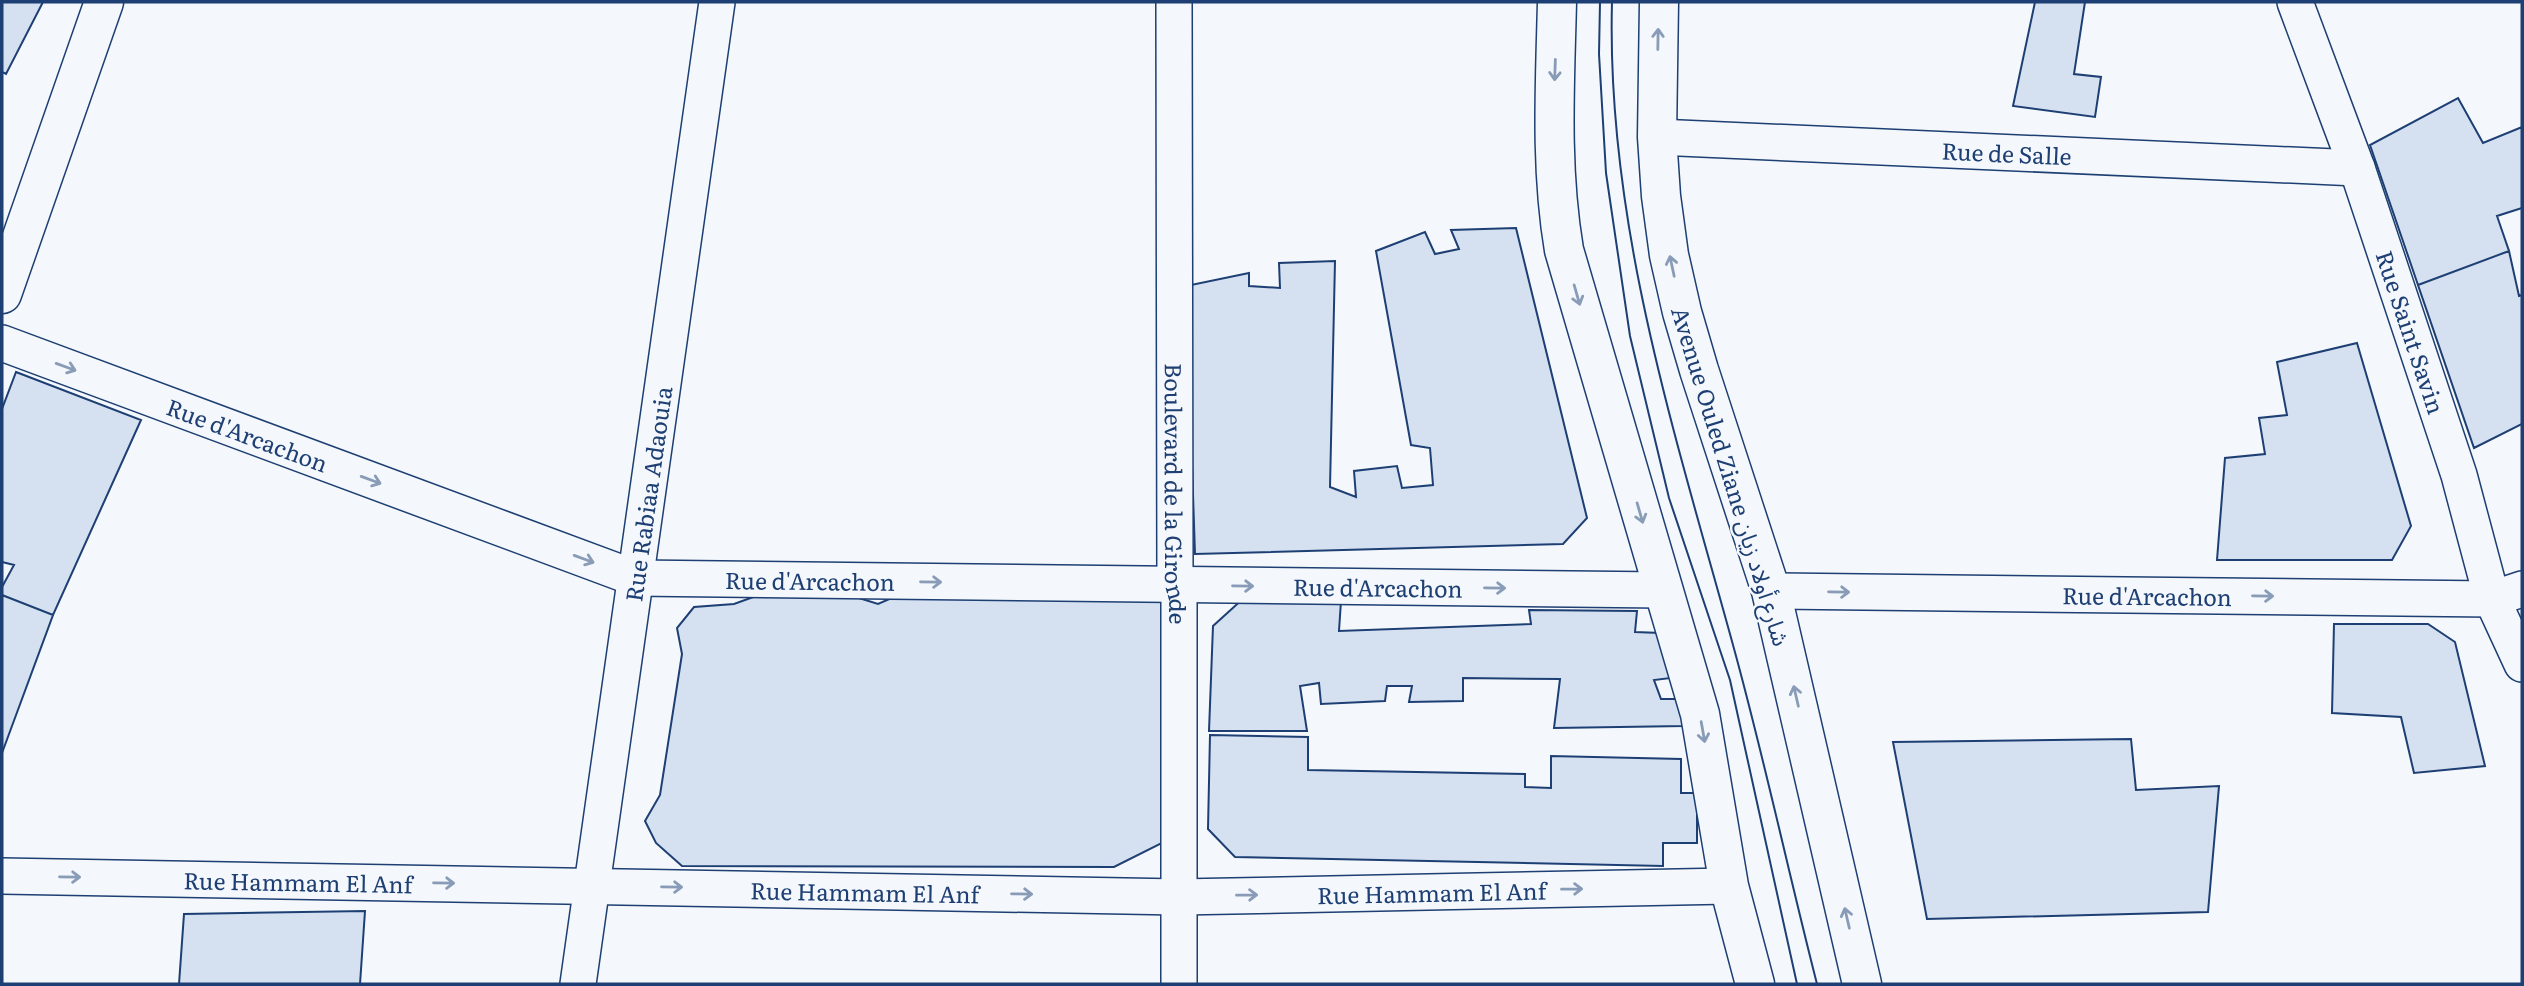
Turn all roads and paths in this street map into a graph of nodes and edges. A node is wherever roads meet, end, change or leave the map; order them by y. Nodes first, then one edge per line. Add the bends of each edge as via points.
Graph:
1 (104, 2) edge
2 (717, 2) edge
3 (1174, 2) edge
4 (1557, 2) edge
5 (1659, 2) edge
6 (2295, 2) edge
7 (1657, 137) junction
8 (2357, 168) junction
9 (2, 294) edge
10 (2, 343) edge
11 (635, 578) junction
12 (1175, 585) junction
13 (1662, 590) junction
14 (1771, 591) junction
15 (2507, 594) edge
16 (2522, 664) edge
17 (2, 876) edge
18 (592, 885) junction
19 (1729, 886) junction
20 (1179, 897) junction
21 (578, 984) edge
22 (1179, 984) edge
23 (1755, 984) edge
24 (1862, 984) edge

1 - 9 main road
2 - 11 street, Rue Rabiaa Adaouia
3 - 12 street, Boulevard de la Gironde
4 -> 13 main road via 1555,165 1564,250
7 -> 5 main road, Avenue Ouled Ziane شارع أولاد زيان
6 - 8 street, Rue Saint Savin
7 - 8 street, Rue de Salle
14 -> 7 main road, Avenue Ouled Ziane شارع أولاد زيان via 1682,312 1666,231
8 - 15 street, Rue Saint Savin via 2459,475
10 -> 11 street, Rue d'Arcachon
11 -> 12 street, Rue d'Arcachon
11 - 18 street, Rue Rabiaa Adaouia
12 -> 13 street, Rue d'Arcachon
12 - 20 street, Boulevard de la Gironde via 1179,598
13 -> 19 main road via 1699,714
14 -> 15 street, Rue d'Arcachon
24 -> 14 main road, Avenue Ouled Ziane شارع أولاد زيان
15 - 16 street, Rue Saint Savin
17 -> 18 street, Rue Hammam El Anf
18 -> 20 street, Rue Hammam El Anf
18 - 21 street, Rue Rabiaa Adaouia
20 -> 19 street, Rue Hammam El Anf
19 - 23 main road
20 - 22 street, Boulevard de la Gironde

